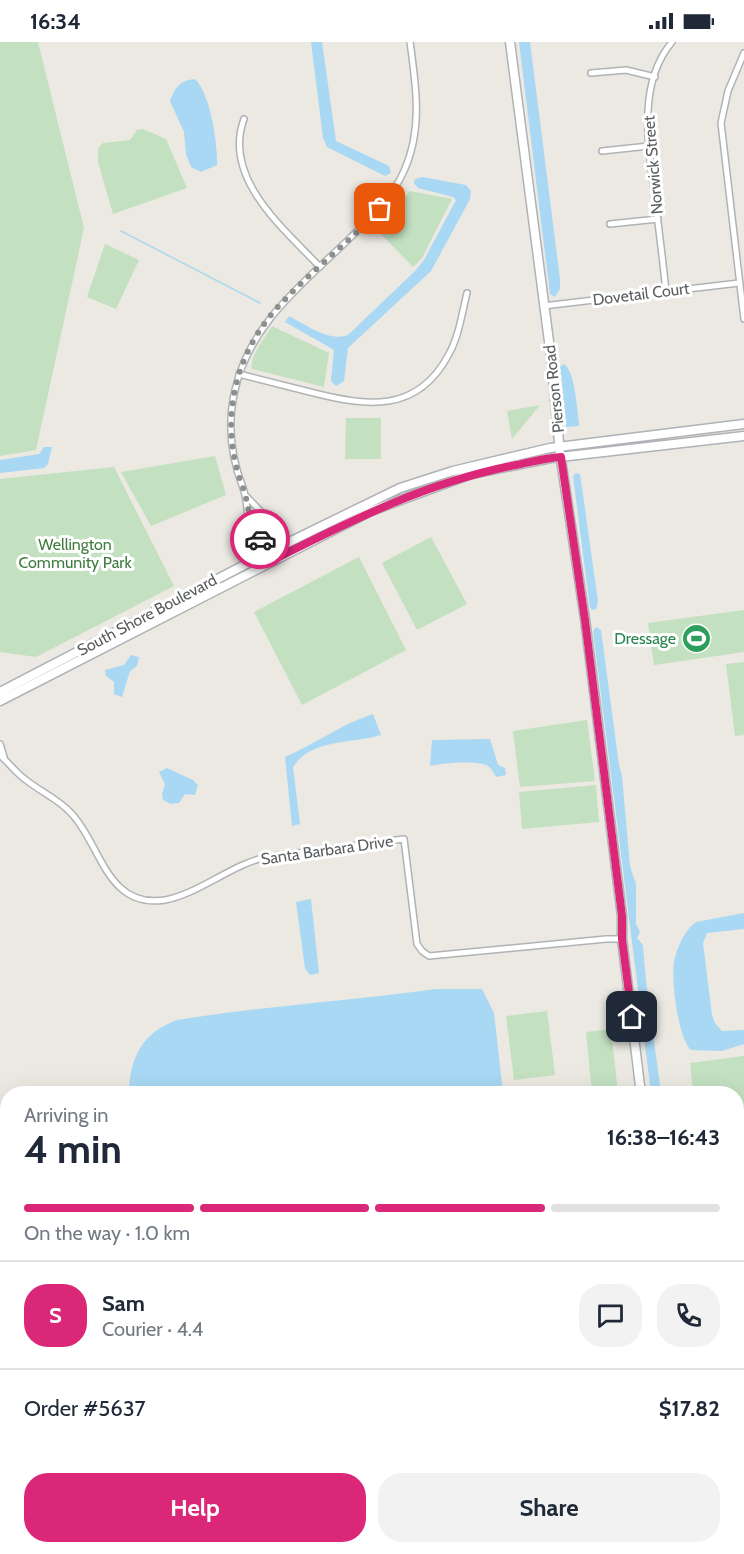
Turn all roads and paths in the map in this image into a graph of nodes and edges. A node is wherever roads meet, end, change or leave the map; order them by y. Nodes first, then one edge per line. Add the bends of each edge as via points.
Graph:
1 (410, 42) edge
2 (510, 42) edge
3 (672, 42) edge
4 (744, 53) edge
5 (591, 73) dead end
6 (655, 77) junction
7 (244, 119) dead end
8 (649, 146) junction
9 (602, 151) dead end
10 (658, 219) junction
11 (610, 224) dead end
12 (320, 267) junction
13 (739, 283) junction
14 (666, 292) junction
15 (467, 293) dead end
16 (543, 306) junction
17 (744, 319) edge
18 (239, 374) junction
19 (744, 423) edge
20 (742, 436) edge
21 (560, 447) junction
22 (561, 457) junction
23 (246, 495) junction
24 (272, 550) junction
25 (275, 559) junction
26 (0, 692) edge
27 (0, 701) edge
28 (0, 744) edge
29 (2, 757) edge
30 (622, 939) junction
31 (640, 1086) edge

1 - 12 street via 417,115 407,163 380,209
2 - 16 street, Pierson Road
3 - 6 street, Norwick Street
4 - 13 street via 724,103 721,123
5 - 6 street via 626,70
6 - 8 street, Norwick Street via 648,113
7 - 12 street via 238,144 254,192 272,217
8 - 9 street
8 - 10 street, Norwick Street
10 - 11 street
10 - 14 street, Norwick Street
12 - 18 street via 267,320 251,344
13 - 14 street, Dovetail Court
13 - 17 street
14 - 16 street, Dovetail Court
15 - 18 street via 455,341 444,363 421,387 397,399 350,402
16 - 21 street, Pierson Road
18 - 23 street via 231,442 236,471
19 - 21 street, South Shore Boulevard
20 - 22 street, South Shore Boulevard
21 - 22 street, Pierson Road
21 - 24 street, South Shore Boulevard via 408,485
22 - 25 street, South Shore Boulevard via 471,474 414,494
22 - 30 street, Pierson Road via 585,620
23 - 24 street via 267,518
23 - 24 street via 251,527
24 - 25 street
24 - 26 street, South Shore Boulevard
25 - 27 street, South Shore Boulevard
28 - 29 street, Santa Barbara Drive
29 - 30 street, Santa Barbara Drive via 73,815 115,883 142,898 173,898 266,856 404,839 417,944 429,956
30 - 31 street, Pierson Road

